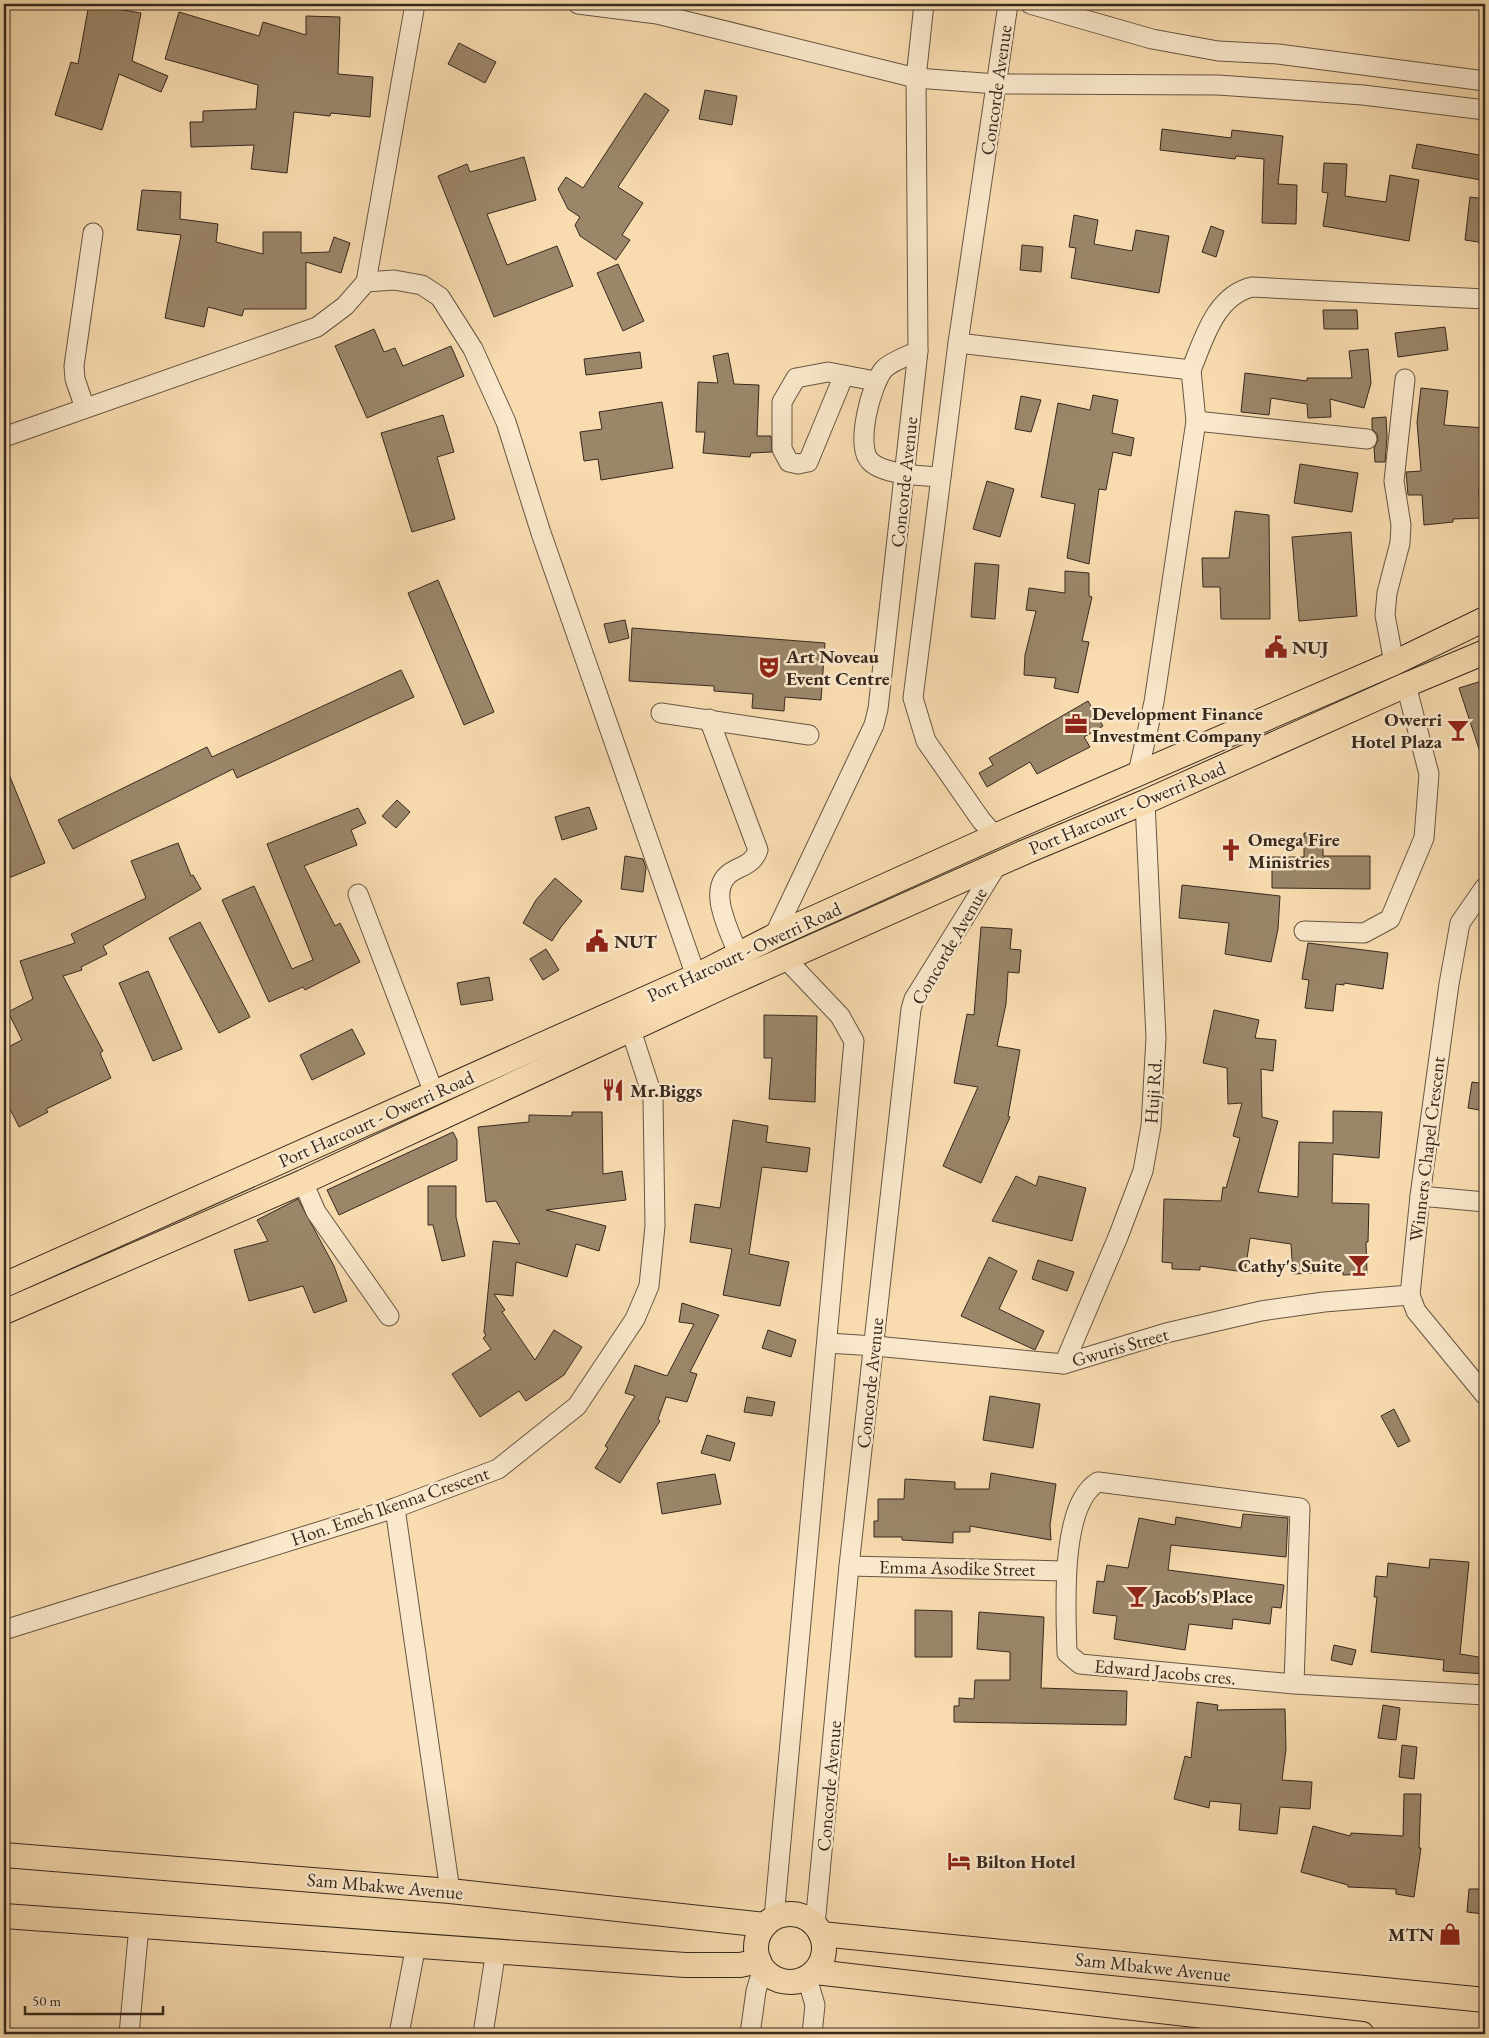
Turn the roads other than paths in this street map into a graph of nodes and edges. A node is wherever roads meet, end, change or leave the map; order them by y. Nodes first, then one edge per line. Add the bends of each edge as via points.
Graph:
1 (415, 4) edge
2 (578, 4) edge
3 (924, 4) edge
4 (1008, 4) edge
5 (1030, 4) edge
6 (916, 78) junction
7 (1485, 81) edge
8 (997, 84) junction
9 (1485, 110) edge
10 (94, 233) dead end
11 (366, 282) junction
12 (1485, 299) edge
13 (958, 343) junction
14 (918, 351) junction
15 (1191, 370) junction
16 (844, 375) junction
17 (1405, 379) dead end
18 (875, 381) junction
19 (85, 408) junction
20 (1196, 421) junction
21 (4, 436) edge
22 (1367, 438) dead end
23 (906, 474) junction
24 (941, 477) junction
25 (1485, 619) edge
26 (1485, 652) edge
27 (1394, 663) junction
28 (1406, 685) junction
29 (661, 713) dead end
30 (709, 719) junction
31 (809, 735) dead end
32 (1138, 773) junction
33 (1144, 802) junction
34 (996, 837) junction
35 (997, 865) junction
36 (1485, 887) edge
37 (358, 894) dead end
38 (1304, 931) dead end
39 (774, 936) junction
40 (738, 954) junction
41 (786, 959) junction
42 (696, 976) junction
43 (627, 1019) junction
44 (434, 1093) junction
45 (303, 1182) junction
46 (1420, 1196) junction
47 (1485, 1202) edge
48 (4, 1285) edge
49 (1410, 1295) junction
50 (4, 1312) edge
51 (388, 1316) dead end
52 (827, 1343) junction
53 (875, 1346) junction
54 (1064, 1364) junction
55 (1485, 1394) edge
56 (395, 1508) junction
57 (850, 1566) junction
58 (1065, 1571) junction
59 (4, 1630) edge
60 (1294, 1684) junction
61 (1485, 1695) edge
62 (4, 1855) edge
63 (450, 1891) junction
64 (4, 1916) edge
65 (769, 1922) junction
66 (139, 1926) junction
67 (818, 1929) junction
68 (416, 1945) junction
69 (496, 1950) junction
70 (761, 1965) junction
71 (811, 1975) junction
72 (1485, 2000) edge
73 (129, 2034) edge
74 (398, 2034) edge
75 (483, 2034) edge
76 (750, 2034) edge
77 (812, 2034) edge
78 (1362, 2034) edge

1 - 11 street
2 - 6 street via 657,14
3 - 6 street, Concorde Avenue
4 - 8 street, Concorde Avenue
5 - 7 street via 1152,39 1218,51 1278,54
6 - 8 street
6 - 14 street, Concorde Avenue
8 - 9 street via 1218,85 1363,96
8 - 13 street, Concorde Avenue
10 - 19 street via 74,366
11 - 19 street via 345,306 316,327
11 - 42 street via 394,280 422,285 440,297 473,348 506,422 541,533
12 - 15 street via 1246,288 1232,296 1211,322
13 - 15 street
13 - 24 street, Concorde Avenue
14 - 18 street via 885,367
14 - 23 street, Concorde Avenue
15 - 20 street
16 - 16 street via 828,372 796,378 786,391 782,402 782,449 789,462 808,462
16 - 18 street
17 - 27 street via 1394,481 1401,526 1400,543 1385,615
18 - 23 street via 868,406 865,450 870,461
19 - 21 street
20 - 22 street
20 - 32 street via 1154,702
23 - 24 street
23 - 39 street, Concorde Avenue via 874,725
24 - 34 street, Concorde Avenue via 913,698 926,741
25 - 27 main road, Port Harcourt - Owerri Road
26 - 28 main road, Port Harcourt - Owerri Road
27 - 32 main road, Port Harcourt - Owerri Road
28 - 33 main road, Port Harcourt - Owerri Road
28 - 38 street via 1429,774 1424,838 1390,919 1364,933
29 - 30 street
30 - 31 street
30 - 40 street via 758,850 749,863 730,872 722,881 719,900
32 - 33 main road
32 - 34 main road, Port Harcourt - Owerri Road
33 - 35 main road, Port Harcourt - Owerri Road
33 - 54 street, Huji Rd. via 1156,1038 1151,1126 1143,1171
34 - 39 main road, Port Harcourt - Owerri Road
35 - 41 main road, Port Harcourt - Owerri Road
35 - 53 street, Concorde Avenue via 914,999
36 - 46 street, Winners Chapel Crescent via 1460,923
37 - 44 street
39 - 40 main road, Port Harcourt - Owerri Road
40 - 42 main road, Port Harcourt - Owerri Road
41 - 43 main road, Port Harcourt - Owerri Road
41 - 52 street via 840,1016 854,1041
42 - 43 main road, Port Harcourt - Owerri Road
43 - 44 main road, Port Harcourt - Owerri Road
43 - 45 main road, Port Harcourt - Owerri Road
43 - 56 street, Hon. Emeh Ikenna Crescent via 653,1098 655,1226 649,1286 635,1319 577,1406 498,1469
44 - 48 main road, Port Harcourt - Owerri Road
45 - 50 main road, Port Harcourt - Owerri Road
45 - 51 street via 316,1212
46 - 47 street
46 - 49 street, Winners Chapel Crescent
49 - 54 street, Gwuris Street via 1261,1311 1166,1333
49 - 55 street via 1416,1311
52 - 53 street, Gwuris Street
52 - 65 street
53 - 54 street, Gwuris Street
53 - 57 street, Concorde Avenue
56 - 59 street, Hon. Emeh Ikenna Crescent
56 - 63 street
57 - 58 street, Emma Asodike Street
57 - 67 street, Concorde Avenue
58 - 60 street, Edward Jacobs cres. via 1066,1653 1080,1664
58 - 60 street, Edward Jacobs cres. via 1078,1506 1089,1487 1098,1482 1300,1508
60 - 61 street, Edward Jacobs cres.
62 - 63 main road, Sam Mbakwe Avenue
63 - 65 main road, Sam Mbakwe Avenue
64 - 66 main road
65 - 67 main road via 784,1915 796,1915
65 - 70 main road via 758,1936 756,1948
66 - 68 main road
66 - 73 street
67 - 71 main road via 824,1954
67 - 72 main road, Sam Mbakwe Avenue
68 - 69 main road
68 - 74 street
69 - 70 main road via 685,1965
69 - 75 street
70 - 71 main road via 778,1980 788,1982
70 - 76 street
71 - 77 street via 815,2005
71 - 78 main road

